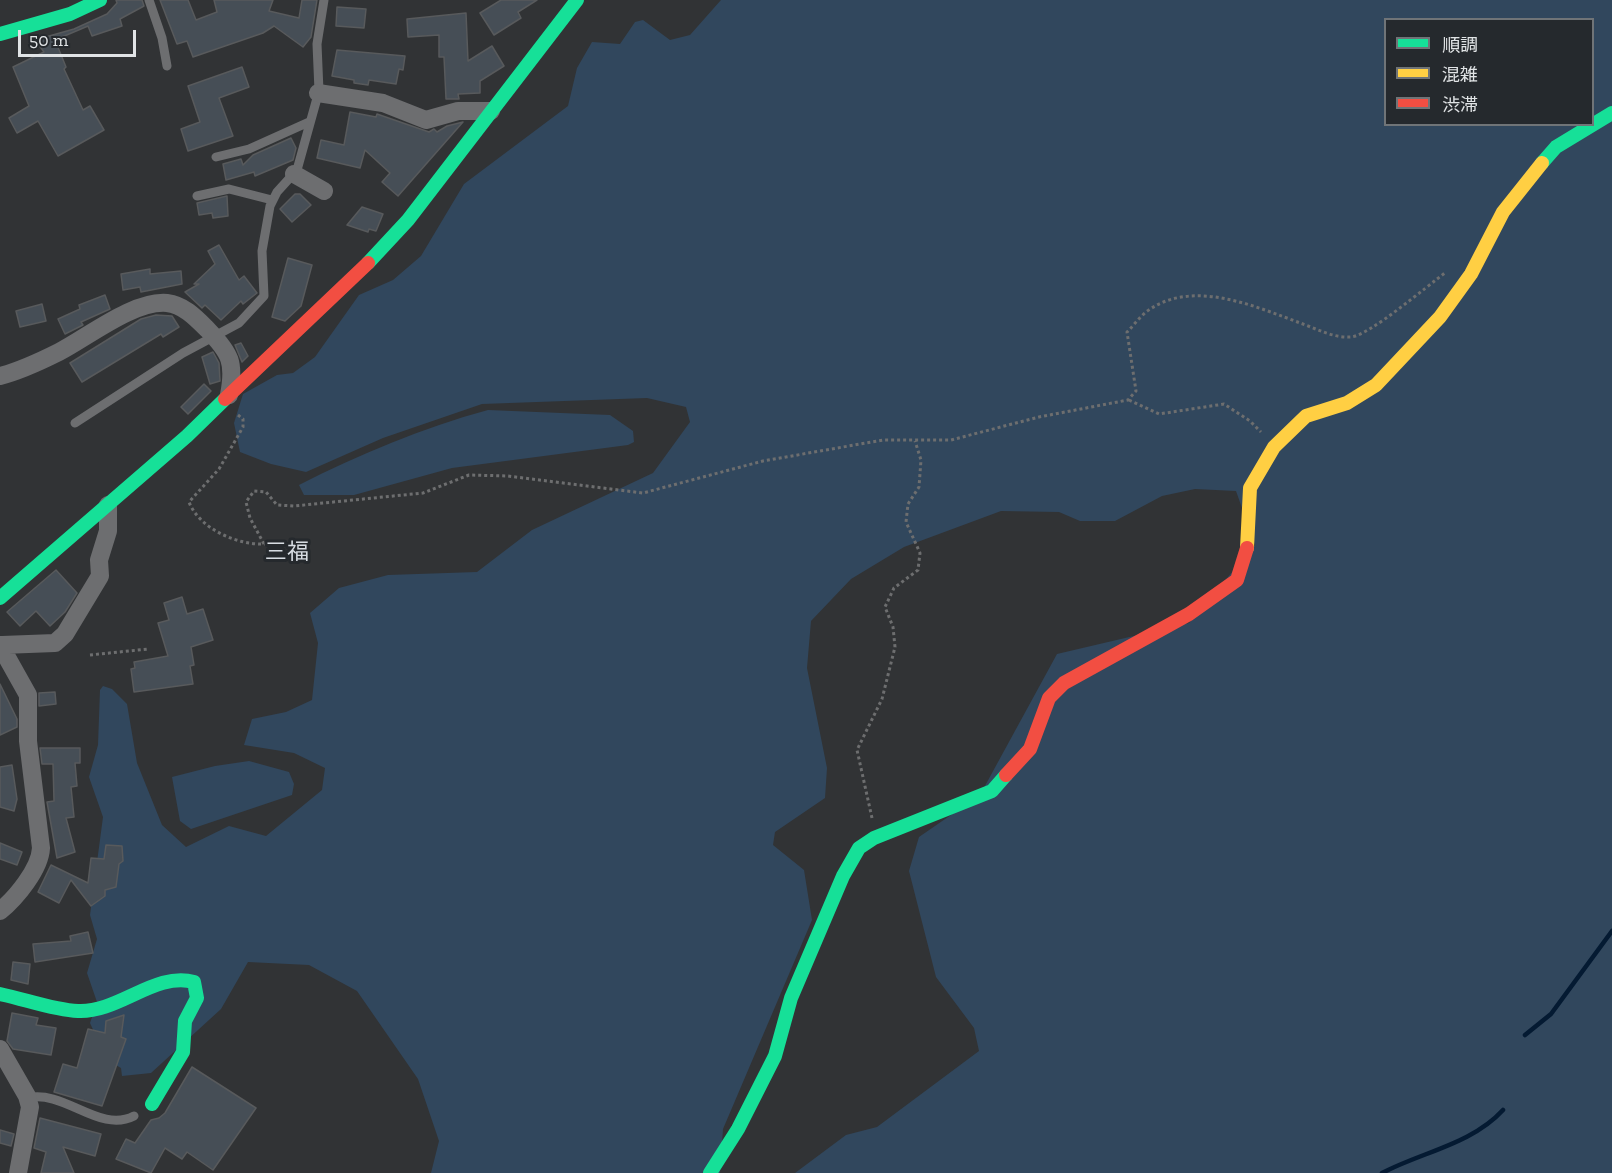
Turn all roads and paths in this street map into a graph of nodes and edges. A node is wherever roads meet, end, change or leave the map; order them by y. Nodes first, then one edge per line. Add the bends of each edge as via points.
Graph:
1 (100, 0) edge
2 (149, 0) edge
3 (324, 0) edge
4 (576, 0) edge
5 (0, 34) edge
6 (167, 66) dead end
7 (318, 93) junction
8 (491, 111) junction
9 (1612, 113) edge
10 (309, 122) junction
11 (1594, 124) edge
12 (1591, 126) edge
13 (216, 157) dead end
14 (294, 174) junction
15 (324, 190) dead end
16 (197, 196) dead end
17 (272, 200) junction
18 (1471, 273) junction
19 (215, 338) junction
20 (0, 376) edge
21 (229, 395) junction
22 (1128, 400) junction
23 (233, 414) dead end
24 (75, 423) dead end
25 (915, 441) junction
26 (1274, 447) junction
27 (108, 505) junction
28 (0, 598) edge
29 (1, 645) edge
30 (148, 649) dead end
31 (90, 656) dead end
32 (874, 838) junction
33 (0, 911) edge
34 (0, 994) edge
35 (0, 1050) edge
36 (27, 1098) junction
37 (152, 1104) dead end
38 (134, 1116) dead end
39 (18, 1173) edge
40 (710, 1173) edge

1 - 5 street via 70,14
2 - 6 lane
3 - 7 lane via 317,44
4 - 8 street
7 - 8 street via 383,103 426,120 458,111
7 - 10 lane
8 - 21 street via 408,220
9 - 11 street
10 - 13 lane via 249,149
10 - 14 lane
12 - 18 street via 1556,147 1523,184 1503,212
14 - 15 street
14 - 17 lane
16 - 17 lane via 230,189
17 - 19 lane via 262,251 264,296 246,318
18 - 22 path via 1447,271 1354,336 1336,337 1238,301 1208,297 1173,299 1146,312 1127,332 1136,391
18 - 26 street via 1440,317 1376,385 1347,403 1306,416
19 - 20 street via 194,315 178,306 150,304 58,353
19 - 21 street via 233,368
19 - 24 lane via 183,353
21 - 27 street
22 - 25 path via 1039,417 951,440
22 - 26 path via 1158,414 1224,404 1250,421
23 - 25 path via 240,415 243,427 219,469 189,502 194,513 222,535 252,545 264,544 246,502 254,491 266,492 277,505 294,506 423,493 469,474 643,492 763,461 883,440
25 - 32 path via 921,460 919,487 908,504 906,522 920,553 918,570 894,588 885,607 895,647 882,699 857,750
26 - 32 street via 1250,488 1248,544 1237,580 1189,614 1064,683 1049,698 1030,749 992,791
27 - 28 street
27 - 29 street via 100,576 65,634 54,643
29 - 33 street via 28,695 28,741 41,848 37,863
30 - 31 path
32 - 40 street via 859,848 843,876 791,998 775,1056 738,1129
34 - 37 street via 79,1011 180,978 194,982 197,998 185,1021 183,1052
35 - 36 street
36 - 38 lane via 47,1096 115,1122
36 - 39 street via 29,1116

